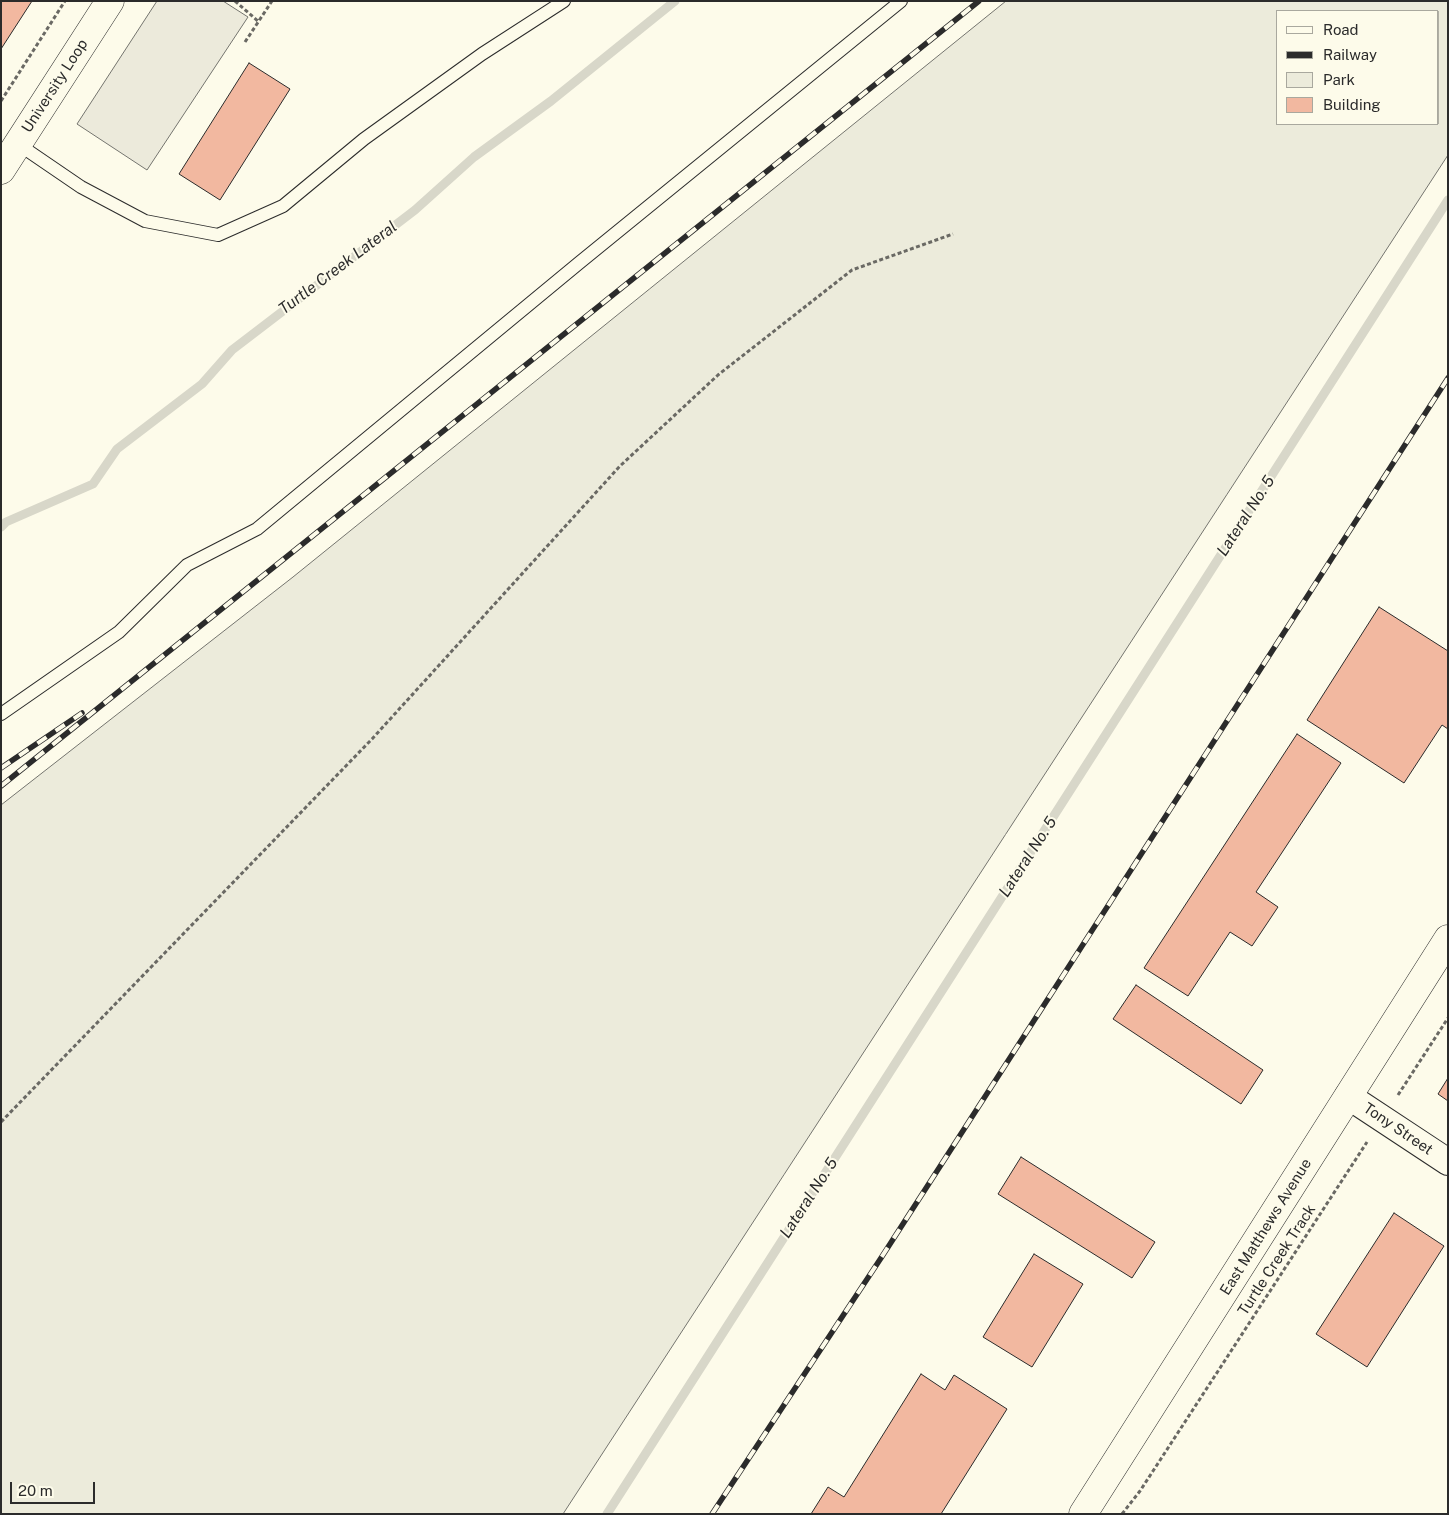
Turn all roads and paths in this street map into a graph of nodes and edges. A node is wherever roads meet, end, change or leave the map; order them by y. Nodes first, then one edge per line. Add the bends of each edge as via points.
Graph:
1 (65, 1) edge
2 (110, 1) edge
3 (235, 1) edge
4 (272, 1) edge
5 (564, 1) edge
6 (901, 1) edge
7 (259, 22) junction
8 (245, 42) dead end
9 (1, 101) edge
10 (18, 144) junction
11 (1, 170) edge
12 (953, 234) dead end
13 (1, 714) edge
14 (1448, 939) edge
15 (1448, 1018) edge
16 (1348, 1096) junction
17 (1382, 1119) junction
18 (1, 1122) edge
19 (1448, 1162) edge
20 (1083, 1514) edge
21 (1122, 1514) edge

1 - 9 path
2 - 10 street, University Loop
3 - 7 path
4 - 7 path
5 - 10 lane via 482,54 388,122 283,206 218,235 145,221 81,187
6 - 13 lane via 256,530 187,564 118,632
7 - 8 path
10 - 11 street, University Loop
12 - 18 path via 852,270 718,376 620,466 372,739
14 - 16 street, East Matthews Avenue
15 - 17 path, Turtle Creek Track
16 - 17 street, Tony Street
16 - 20 street, East Matthews Avenue
17 - 19 street, Tony Street
17 - 21 path, Turtle Creek Track

